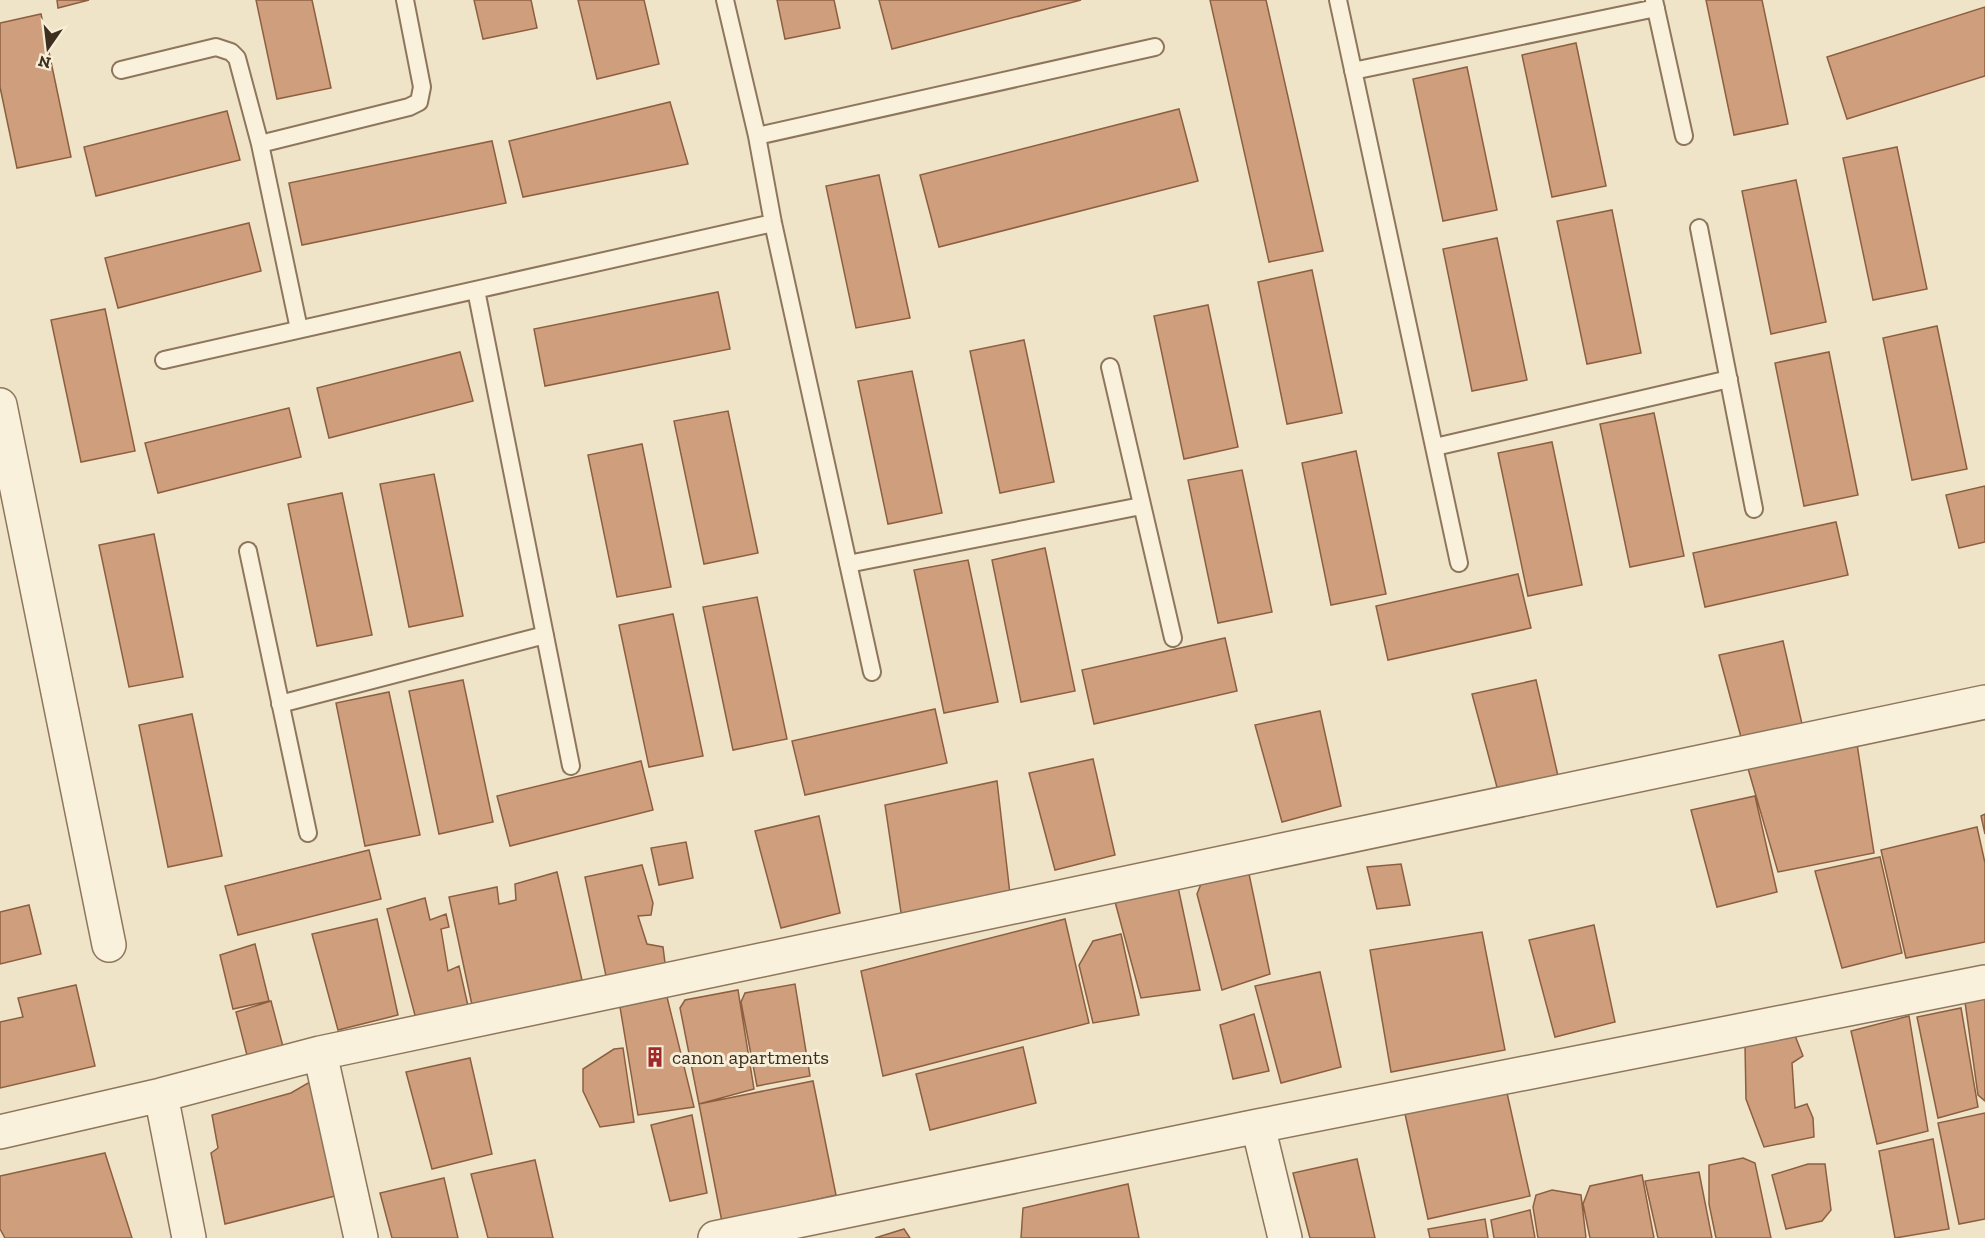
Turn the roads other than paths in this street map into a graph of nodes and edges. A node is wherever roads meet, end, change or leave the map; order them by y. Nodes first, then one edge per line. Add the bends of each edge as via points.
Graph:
1 (405, 0) edge
2 (725, 0) edge
3 (1338, 0) edge
4 (1655, 4) edge
5 (1155, 47) dead end
6 (121, 70) dead end
7 (1353, 71) junction
8 (757, 136) junction
9 (1684, 136) dead end
10 (260, 144) junction
11 (773, 223) junction
12 (1699, 228) dead end
13 (476, 290) junction
14 (299, 329) junction
15 (164, 360) dead end
16 (1110, 367) dead end
17 (1729, 379) junction
18 (0, 405) edge
19 (1435, 447) junction
20 (1141, 506) junction
21 (1754, 509) dead end
22 (248, 551) dead end
23 (1459, 563) dead end
24 (848, 564) junction
25 (545, 635) junction
26 (1173, 638) dead end
27 (872, 672) dead end
28 (1985, 702) edge
29 (280, 704) junction
30 (572, 766) dead end
31 (308, 833) dead end
32 (109, 945) dead end
33 (1985, 982) edge
34 (320, 1053) junction
35 (161, 1095) junction
36 (1258, 1126) junction
37 (0, 1132) edge
38 (189, 1238) edge
39 (361, 1238) edge
40 (715, 1238) edge
41 (1285, 1238) edge

1 - 10 lane via 422,87 419,102 409,108
2 - 8 lane
3 - 7 lane
4 - 7 lane
4 - 9 lane
5 - 8 lane
6 - 10 lane via 216,48 231,52 240,65
7 - 19 lane
8 - 11 lane
10 - 14 lane
11 - 13 lane
11 - 24 lane
12 - 17 lane
13 - 14 lane
13 - 25 lane
14 - 15 lane
16 - 20 lane
17 - 19 lane
17 - 21 lane
18 - 32 street
19 - 23 lane
20 - 24 lane
20 - 26 lane
22 - 29 lane
24 - 27 lane
25 - 29 lane
25 - 30 lane
28 - 34 street
29 - 31 lane
33 - 36 street
34 - 35 street
34 - 39 street
35 - 37 street
35 - 38 street
36 - 40 street
36 - 41 street

